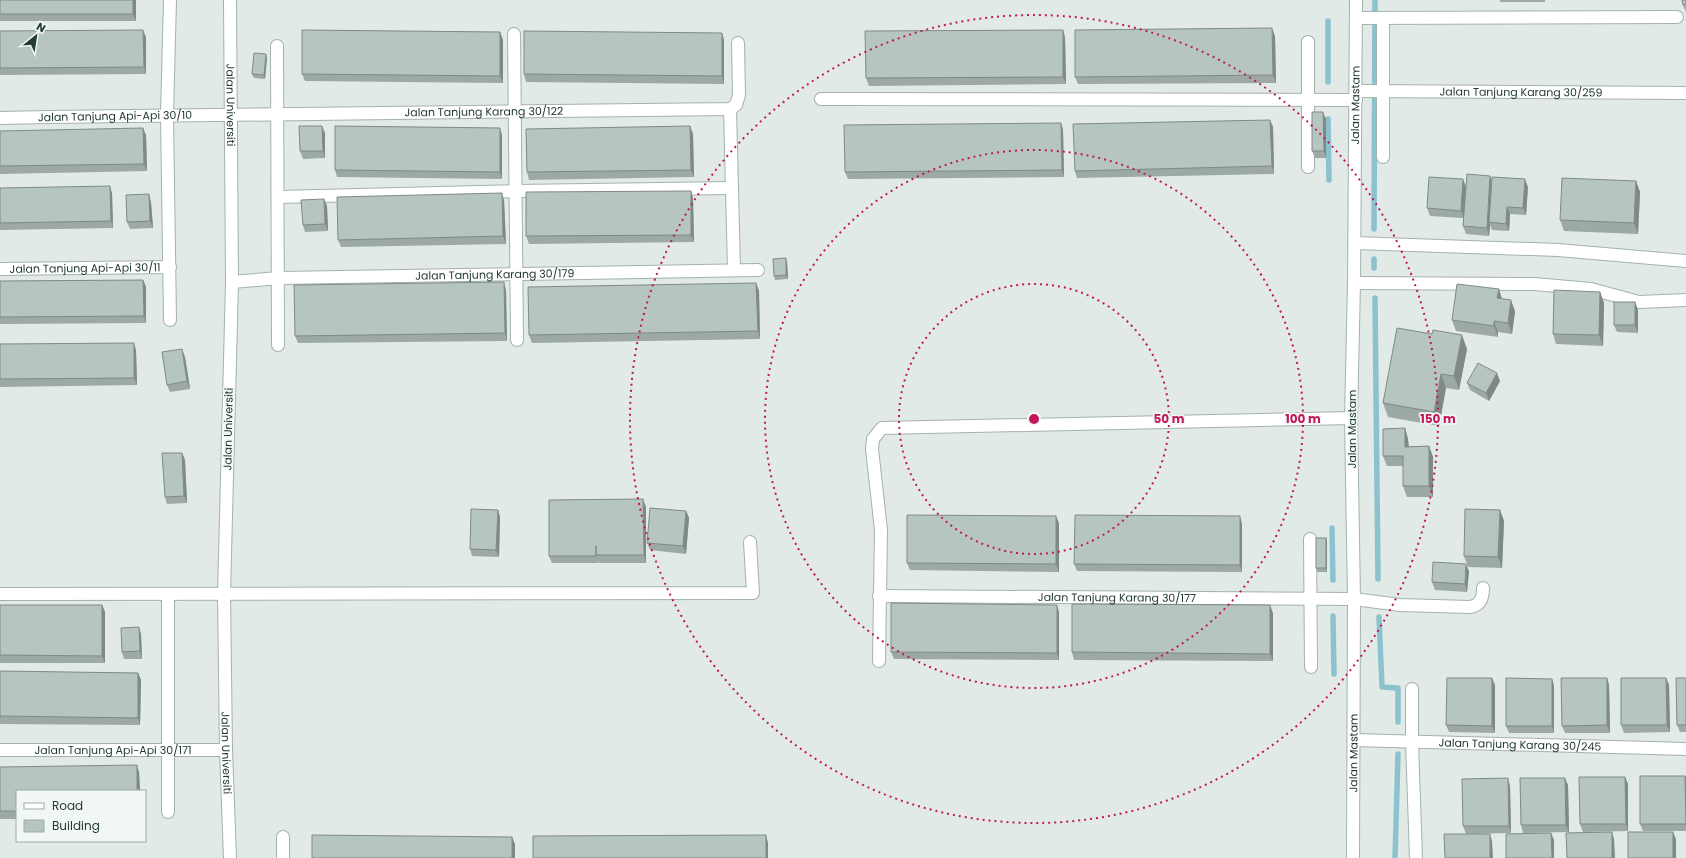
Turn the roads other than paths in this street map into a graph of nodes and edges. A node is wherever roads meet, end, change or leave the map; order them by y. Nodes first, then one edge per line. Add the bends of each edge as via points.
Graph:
1 (170, 0) edge
2 (230, 0) edge
3 (1356, 0) edge
4 (1677, 17) dead end
5 (1359, 18) junction
6 (1386, 22) junction
7 (514, 34) dead end
8 (1308, 42) dead end
9 (738, 43) dead end
10 (277, 46) dead end
11 (1383, 91) junction
12 (1686, 93) edge
13 (1356, 95) junction
14 (821, 99) dead end
15 (1308, 100) junction
16 (733, 107) junction
17 (514, 112) junction
18 (167, 115) junction
19 (230, 115) junction
20 (277, 115) junction
21 (0, 118) edge
22 (1383, 156) dead end
23 (1308, 167) dead end
24 (731, 188) junction
25 (516, 191) junction
26 (278, 197) junction
27 (1355, 243) junction
28 (1686, 261) edge
29 (170, 267) junction
30 (0, 269) edge
31 (734, 270) junction
32 (758, 270) dead end
33 (517, 274) junction
34 (279, 278) junction
35 (232, 282) junction
36 (1354, 283) junction
37 (1686, 300) edge
38 (170, 320) dead end
39 (517, 340) dead end
40 (278, 345) dead end
41 (1351, 418) junction
42 (1310, 539) dead end
43 (750, 542) dead end
44 (1483, 588) dead end
45 (0, 594) edge
46 (168, 594) junction
47 (224, 594) junction
48 (879, 596) junction
49 (1311, 598) junction
50 (1354, 599) junction
51 (879, 661) dead end
52 (1311, 667) dead end
53 (1412, 690) dead end
54 (1354, 740) junction
55 (1412, 742) junction
56 (1686, 748) edge
57 (0, 750) edge
58 (168, 750) junction
59 (226, 750) junction
60 (168, 812) dead end
61 (283, 837) dead end
62 (230, 858) edge
63 (283, 858) edge
64 (1353, 858) edge
65 (1416, 858) edge

1 - 18 street
2 - 19 street, Jalan Universiti
3 - 5 street, Jalan Mastam
4 - 6 street
5 - 6 street
5 - 13 street, Jalan Mastam
6 - 11 street
7 - 17 street
8 - 15 street
9 - 16 street via 739,95
10 - 20 street
11 - 12 street, Jalan Tanjung Karang 30/259
11 - 13 street, Jalan Tanjung Karang 30/259
11 - 22 street
13 - 15 street, Jalan Tanjung Karang 30/259
13 - 27 street, Jalan Mastam
14 - 15 street, Jalan Tanjung Karang 30/259
15 - 23 street
16 - 17 street, Jalan Tanjung Karang 30/122
16 - 24 street
17 - 20 street, Jalan Tanjung Karang 30/122
17 - 25 street
18 - 19 street, Jalan Tanjung Api-Api 30/10
18 - 21 street, Jalan Tanjung Api-Api 30/10
18 - 29 street
19 - 20 street, Jalan Tanjung Karang 30/122
19 - 35 street, Jalan Universiti
20 - 26 street
24 - 25 street
24 - 31 street
25 - 26 street
25 - 33 street
26 - 34 street
27 - 28 street via 1558,250
27 - 36 street, Jalan Mastam
29 - 30 street, Jalan Tanjung Api-Api 30/11
29 - 38 street
31 - 32 street, Jalan Tanjung Karang 30/179
31 - 33 street, Jalan Tanjung Karang 30/179
33 - 34 street, Jalan Tanjung Karang 30/179
33 - 39 street
34 - 35 street, Jalan Tanjung Karang 30/179
34 - 40 street
35 - 47 street, Jalan Universiti
36 - 37 street via 1534,284 1591,289 1639,302
36 - 41 street, Jalan Mastam
41 - 48 street via 882,428 873,439 872,449 881,530
41 - 50 street, Jalan Mastam
42 - 49 street
43 - 47 street via 753,594
44 - 50 street, Jalan Tanjung Karang 30/177 via 1483,596 1474,606 1400,605
45 - 46 street
46 - 47 street
46 - 58 street
47 - 59 street, Jalan Universiti
48 - 49 street, Jalan Tanjung Karang 30/177
48 - 51 street
49 - 50 street, Jalan Tanjung Karang 30/177
49 - 52 street
50 - 54 street, Jalan Mastam
53 - 55 street
54 - 55 street, Jalan Tanjung Karang 30/245
54 - 64 street, Jalan Mastam
55 - 56 street, Jalan Tanjung Karang 30/245
55 - 65 street
57 - 58 street, Jalan Tanjung Api-Api 30/171
58 - 59 street, Jalan Tanjung Api-Api 30/171
58 - 60 street
59 - 62 street, Jalan Universiti
61 - 63 street

